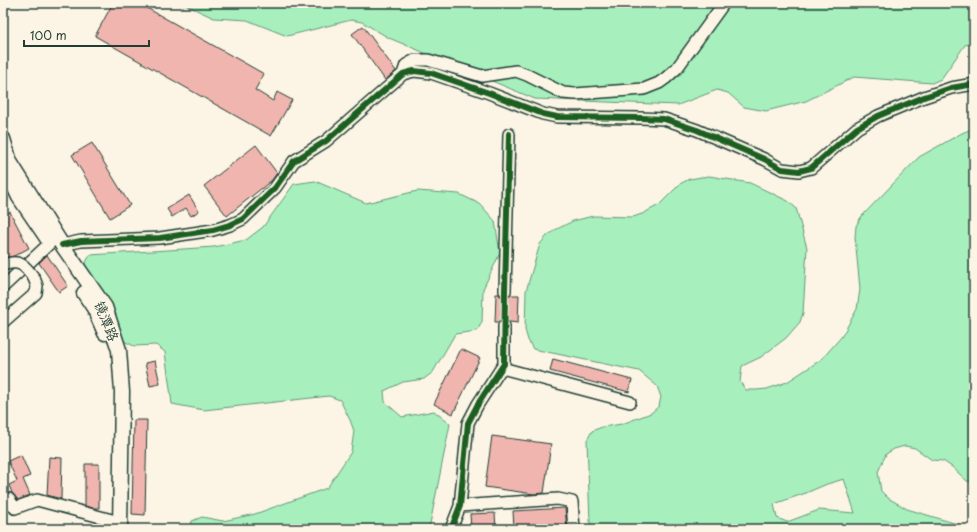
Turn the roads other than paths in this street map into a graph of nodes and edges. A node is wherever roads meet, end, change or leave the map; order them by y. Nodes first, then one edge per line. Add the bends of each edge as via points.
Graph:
1 (724, 3) edge
2 (402, 74) junction
3 (974, 84) edge
4 (509, 134) dead end
5 (3, 139) edge
6 (3, 164) edge
7 (56, 244) junction
8 (3, 265) edge
9 (3, 287) edge
10 (505, 292) tunnel mouth
11 (3, 322) edge
12 (504, 326) tunnel mouth
13 (502, 368) junction
14 (630, 402) dead end
15 (3, 501) edge
16 (460, 506) junction
17 (115, 526) edge
18 (451, 529) edge
19 (574, 529) edge

1 - 2 street via 677,68 659,83 644,89 563,94 516,71 482,76 428,60 415,60 406,65
2 - 3 street via 414,70 431,74 557,117 664,119 697,130 782,169 799,171 811,168 857,128 878,116 950,88
2 - 7 street via 326,141 294,161 275,188 243,219 213,230
4 - 10 street
5 - 7 main road, 镜潭路 via 10,162
6 - 7 main road, 镜潭路 via 19,197
7 - 9 street
7 - 17 main road, 镜潭路 via 105,306 119,350 122,392
8 - 11 street, bridge via 18,262 27,268 37,286 36,293
12 - 13 street
13 - 14 street
13 - 16 street via 468,423
15 - 17 street via 9,499 15,508 37,500
16 - 18 street
16 - 19 street via 558,499 572,502

